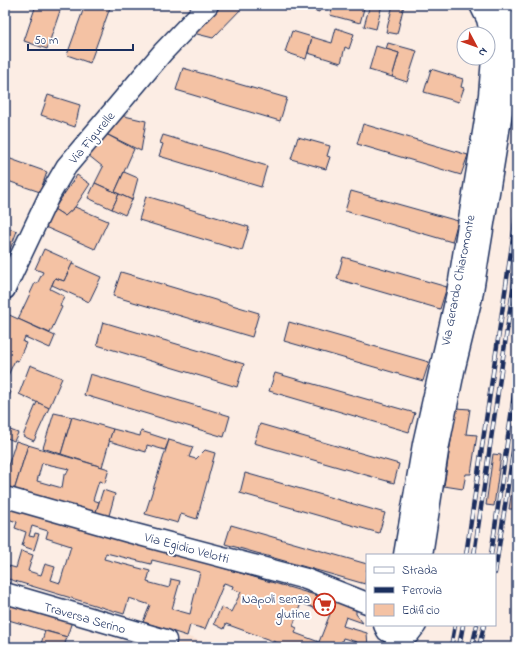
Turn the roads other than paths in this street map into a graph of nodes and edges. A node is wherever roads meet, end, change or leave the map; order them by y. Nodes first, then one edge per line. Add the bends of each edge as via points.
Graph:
1 (208, 5) edge
2 (480, 5) edge
3 (501, 5) edge
4 (9, 269) edge
5 (5, 289) edge
6 (5, 497) edge
7 (404, 554) edge
8 (422, 554) edge
9 (5, 593) edge
10 (366, 603) edge
11 (165, 644) edge

1 - 4 street, Via Figurelle via 163,52 66,167
2 - 7 street, Via Gerardo Chiaromonte via 487,19 493,46 489,95 457,293 423,444
3 - 8 street, Via Gerardo Chiaromonte via 508,29 510,50 505,94 472,297 442,431
4 - 5 street, Via Figurelle
6 - 10 street, Via Egidio Velotti via 306,579
9 - 11 street, Traversa Serino

